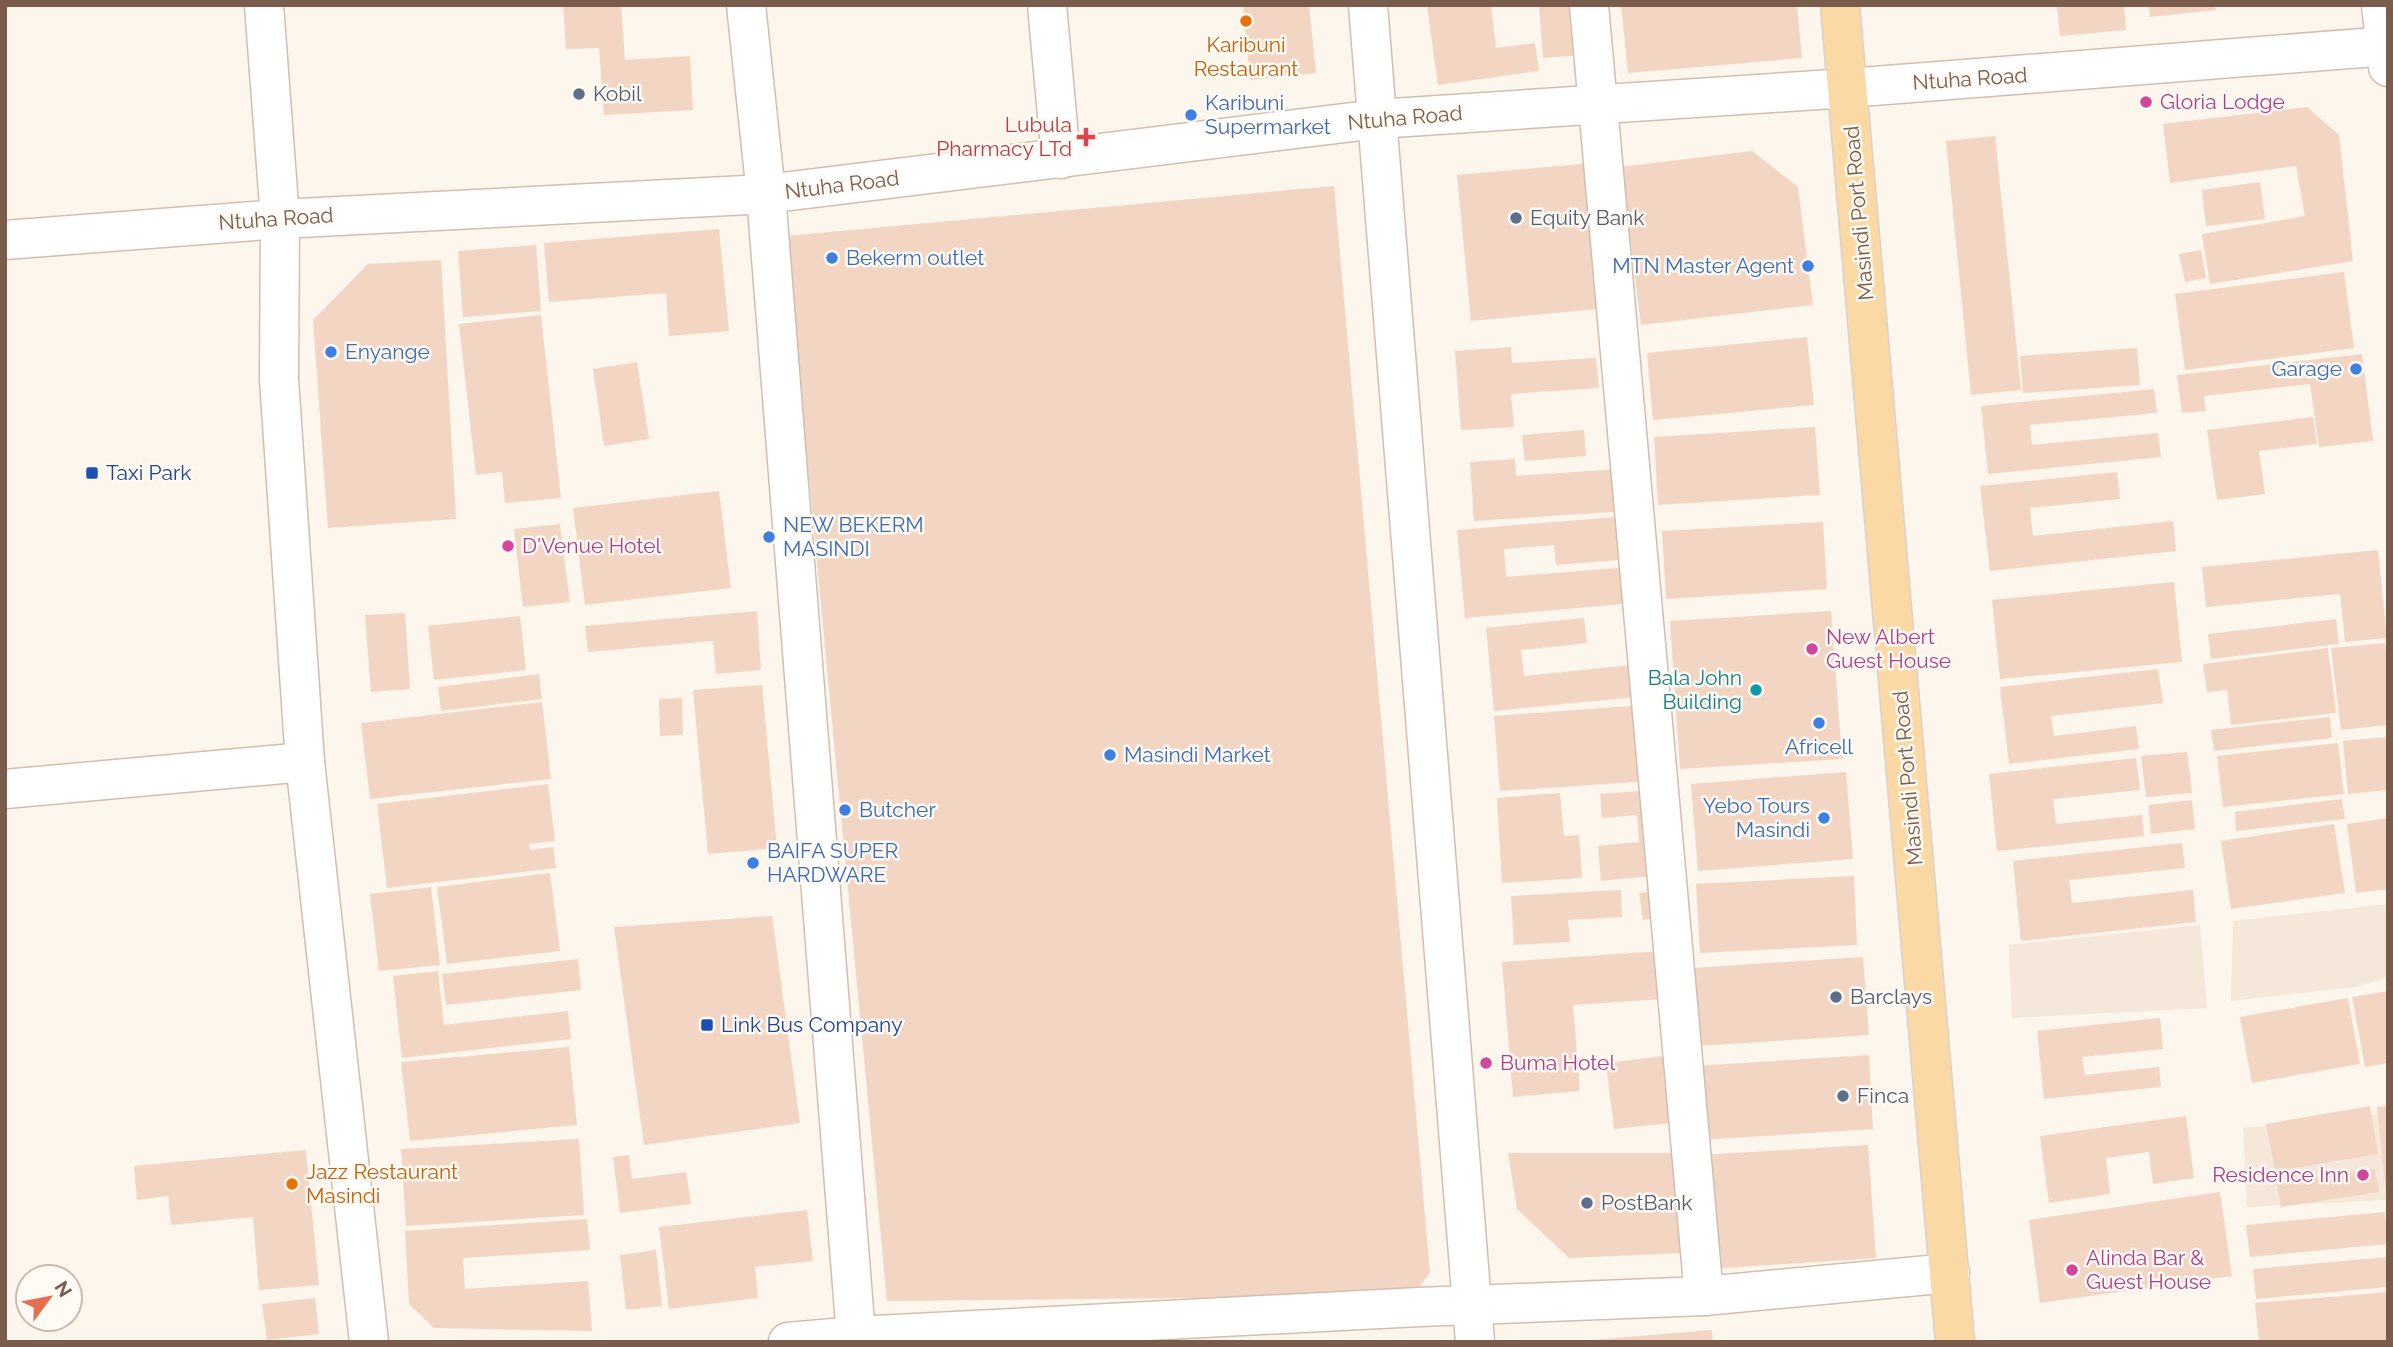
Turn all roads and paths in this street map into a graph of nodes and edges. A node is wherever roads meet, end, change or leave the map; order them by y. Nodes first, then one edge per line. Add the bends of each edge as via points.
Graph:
1 (264, 5) edge
2 (746, 5) edge
3 (1047, 5) edge
4 (1368, 5) edge
5 (1590, 5) edge
6 (1840, 5) edge
7 (2382, 5) edge
8 (2387, 53) edge
9 (1848, 88) junction
10 (1598, 104) junction
11 (1377, 119) junction
12 (1061, 159) junction
13 (766, 194) junction
14 (280, 219) junction
15 (5, 240) edge
16 (305, 762) junction
17 (5, 789) edge
18 (1950, 1273) junction
19 (1704, 1296) junction
20 (1474, 1324) edge
21 (1084, 1333) edge
22 (856, 1336) junction
23 (369, 1342) edge
24 (788, 1342) edge
25 (1955, 1342) edge

1 - 14 street
2 - 13 street
3 - 12 street
4 - 11 street
5 - 10 street
6 - 9 main road, Masindi Port Road
7 - 8 street
8 - 9 street, Ntuha Road
9 - 10 street, Ntuha Road
9 - 18 main road, Masindi Port Road
10 - 11 street, Ntuha Road
10 - 19 street
11 - 12 street, Ntuha Road
11 - 20 street
12 - 13 street, Ntuha Road
13 - 14 street, Ntuha Road
13 - 22 street
14 - 15 street, Ntuha Road
14 - 16 street via 279,379
16 - 17 street
16 - 23 street
18 - 19 street
18 - 25 main road, Masindi Port Road
19 - 20 street
20 - 21 street via 1419,1307
21 - 22 street
22 - 24 street

